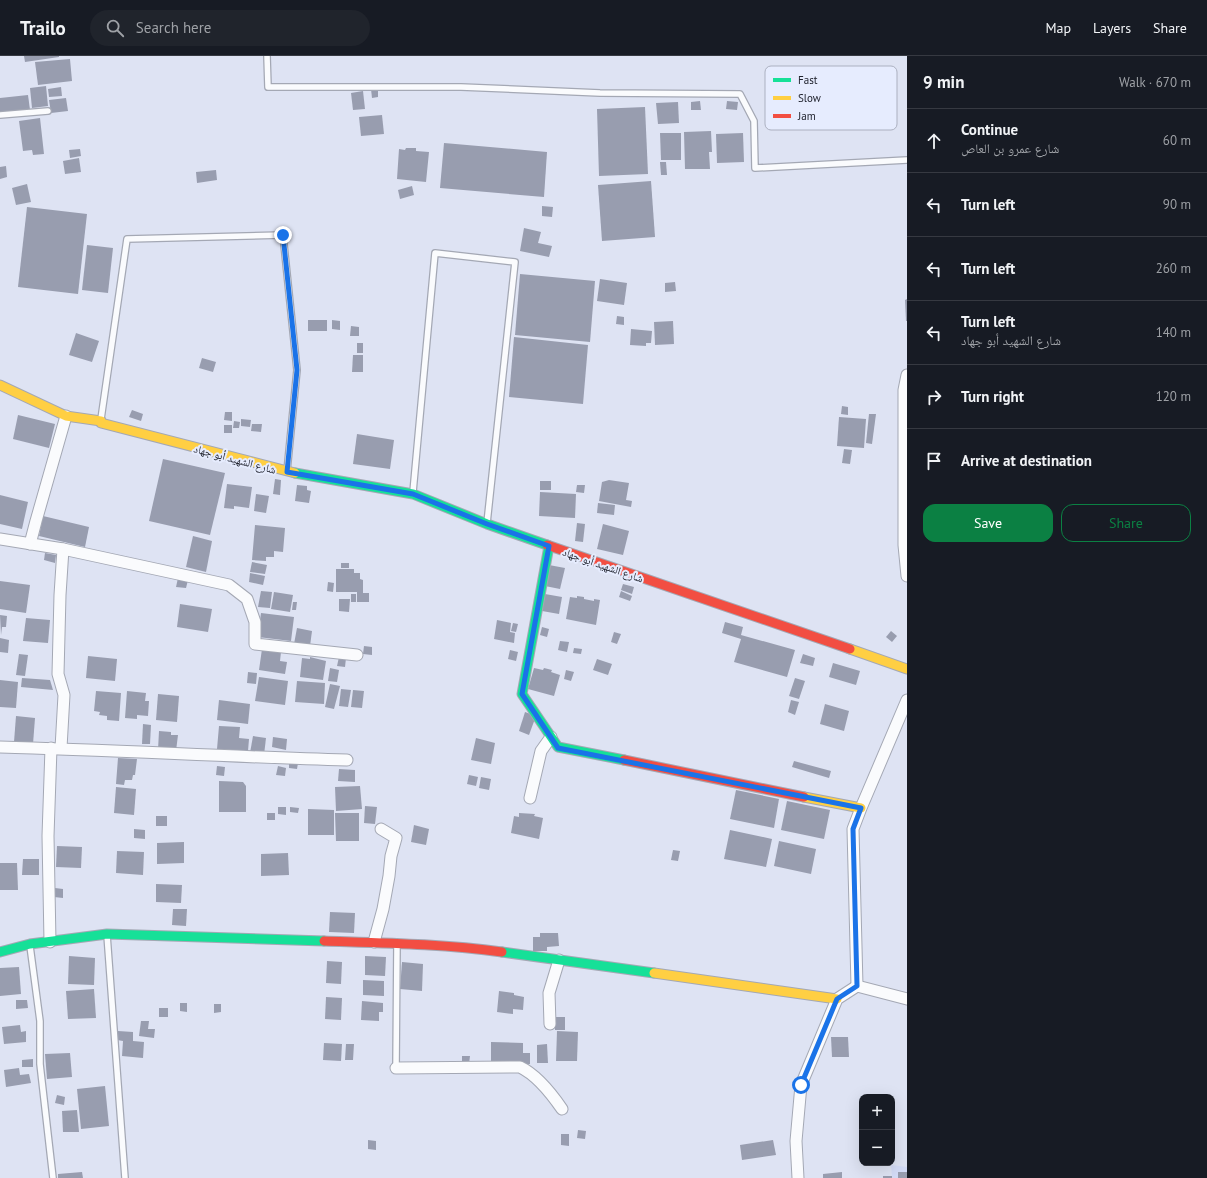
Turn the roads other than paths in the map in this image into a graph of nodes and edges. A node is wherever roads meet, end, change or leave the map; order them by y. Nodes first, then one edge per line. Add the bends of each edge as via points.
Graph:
1 (267, 56) edge
2 (48, 111) dead end
3 (0, 115) edge
4 (907, 160) edge
5 (907, 375) edge
6 (0, 385) edge
7 (66, 416) junction
8 (101, 421) junction
9 (287, 472) junction
10 (413, 494) junction
11 (487, 524) junction
12 (0, 538) edge
13 (30, 544) junction
14 (549, 546) junction
15 (63, 549) junction
16 (907, 576) edge
17 (357, 655) dead end
18 (907, 669) edge
19 (907, 700) edge
20 (551, 737) junction
21 (0, 747) edge
22 (56, 748) junction
23 (348, 760) dead end
24 (530, 798) dead end
25 (861, 808) junction
26 (381, 830) dead end
27 (107, 934) junction
28 (50, 942) junction
29 (374, 942) junction
30 (397, 943) junction
31 (30, 944) junction
32 (0, 952) edge
33 (559, 960) junction
34 (857, 986) junction
35 (907, 998) edge
36 (837, 999) junction
37 (550, 1024) dead end
38 (396, 1068) joint
39 (562, 1109) dead end
40 (53, 1178) edge
41 (125, 1178) edge
42 (798, 1178) edge

1 - 4 lane via 268,87 461,87 740,94 754,121 755,168
2 - 3 lane
5 - 16 street via 904,390 904,545
6 - 7 street, شارع الشهيد أبو جهاد
7 - 8 street, شارع الشهيد أبو جهاد
7 - 13 street
8 - 9 street, شارع الشهيد أبو جهاد
8 - 9 lane via 127,239 283,235 297,370
9 - 10 street, شارع الشهيد أبو جهاد
10 - 11 street, شارع الشهيد أبو جهاد
10 - 11 lane via 435,253 515,262
11 - 14 street, شارع الشهيد أبو جهاد
12 - 13 street
13 - 15 street
14 - 18 street, شارع الشهيد أبو جهاد
14 - 20 street via 522,694
15 - 17 street via 229,586 247,600 256,622 255,644
15 - 22 street via 58,674 64,695
19 - 25 street
20 - 24 street via 541,750
20 - 25 street via 558,748
21 - 22 street
22 - 23 street
22 - 28 street via 48,836
25 - 34 street via 853,829
26 - 29 street via 396,838
27 - 28 street
27 - 29 street
27 - 41 lane
28 - 31 street
29 - 30 street
30 - 33 street via 472,948
30 - 38 lane
31 - 32 street
31 - 40 lane via 40,1021 40,1064
33 - 36 street
33 - 37 street via 549,993
34 - 35 street
34 - 36 street
36 - 42 street via 801,1085 796,1141
38 - 39 street via 520,1067 529,1072

